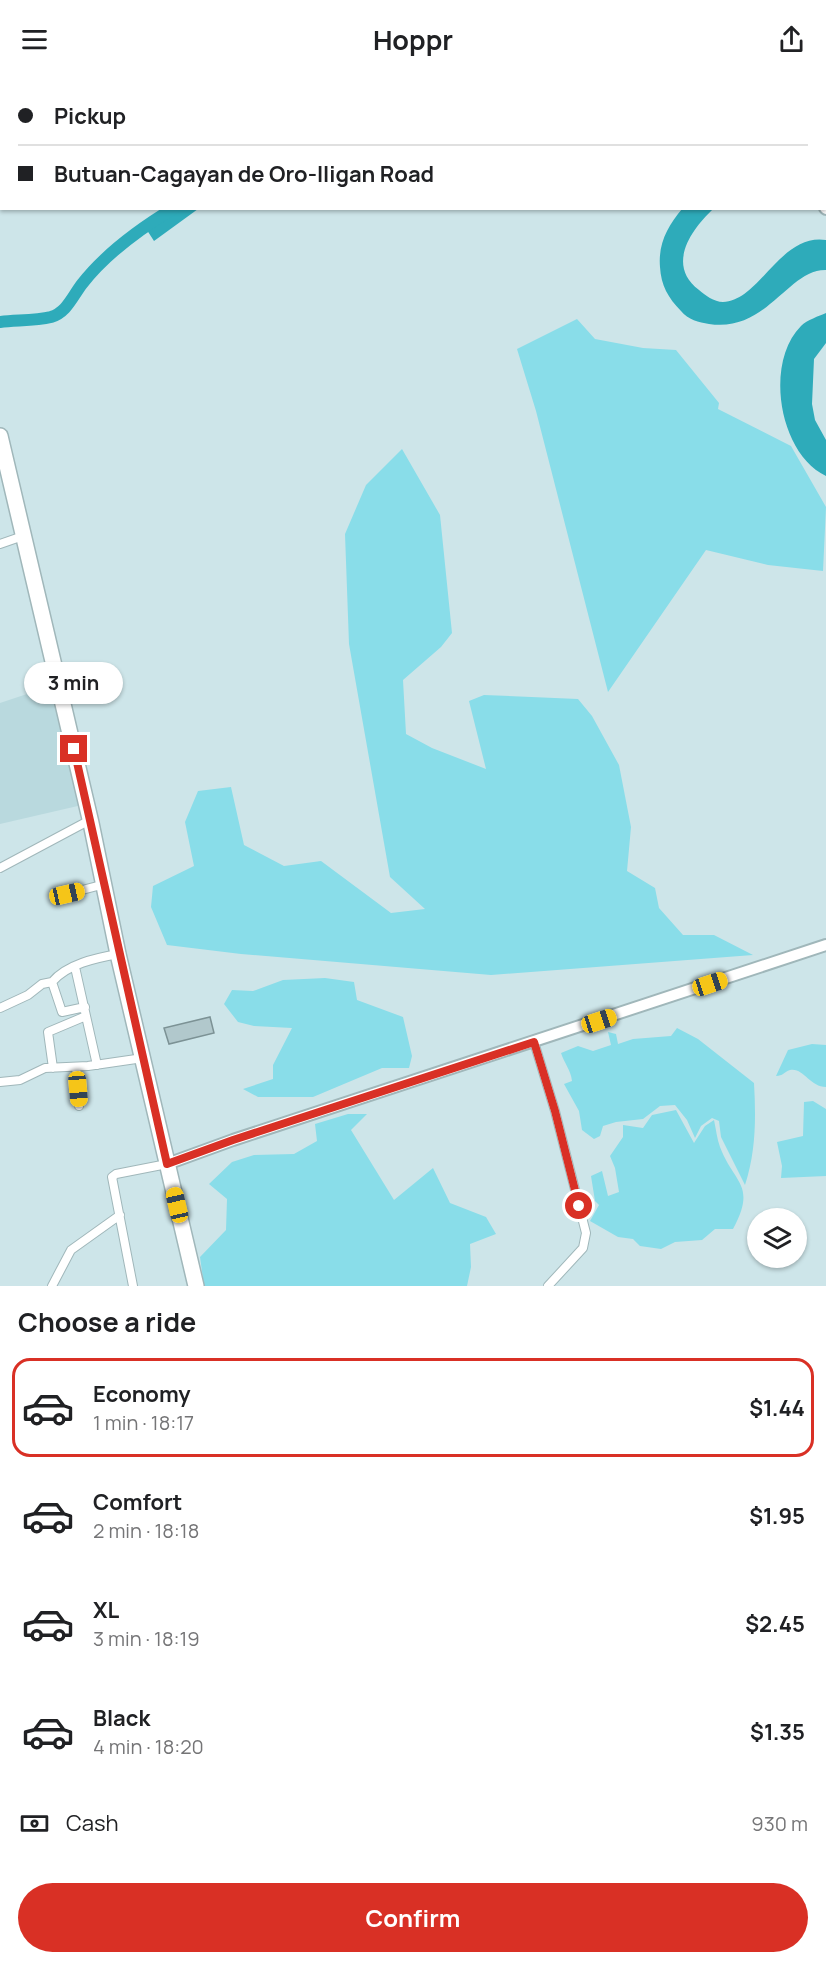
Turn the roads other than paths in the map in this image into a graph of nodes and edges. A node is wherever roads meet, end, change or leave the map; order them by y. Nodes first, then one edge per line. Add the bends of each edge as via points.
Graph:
1 (0, 436) edge
2 (23, 536) junction
3 (0, 544) edge
4 (90, 820) junction
5 (0, 868) edge
6 (105, 885) junction
7 (67, 894) dead end
8 (826, 945) edge
9 (118, 954) junction
10 (75, 967) junction
11 (52, 982) junction
12 (0, 1008) edge
13 (85, 1011) junction
14 (534, 1042) junction
15 (143, 1058) junction
16 (97, 1065) junction
17 (76, 1067) junction
18 (53, 1068) junction
19 (0, 1082) edge
20 (79, 1106) dead end
21 (167, 1164) junction
22 (120, 1215) junction
23 (52, 1286) edge
24 (133, 1286) edge
25 (195, 1286) edge
26 (548, 1286) edge

1 - 2 highway
2 - 3 street
2 - 4 highway
4 - 5 street
4 - 6 highway
6 - 7 street
6 - 9 highway
8 - 14 street
9 - 10 street
9 - 15 highway
10 - 11 street
10 - 13 street
11 - 12 street
11 - 13 street via 62,1012
13 - 16 street
13 - 18 street via 48,1032
14 - 21 street
14 - 26 street via 586,1233 583,1248
15 - 16 street
15 - 21 highway
16 - 17 street
17 - 18 street
17 - 20 street
18 - 19 street via 20,1080
21 - 22 street via 113,1175
21 - 25 highway
22 - 23 street via 71,1250
22 - 24 street

